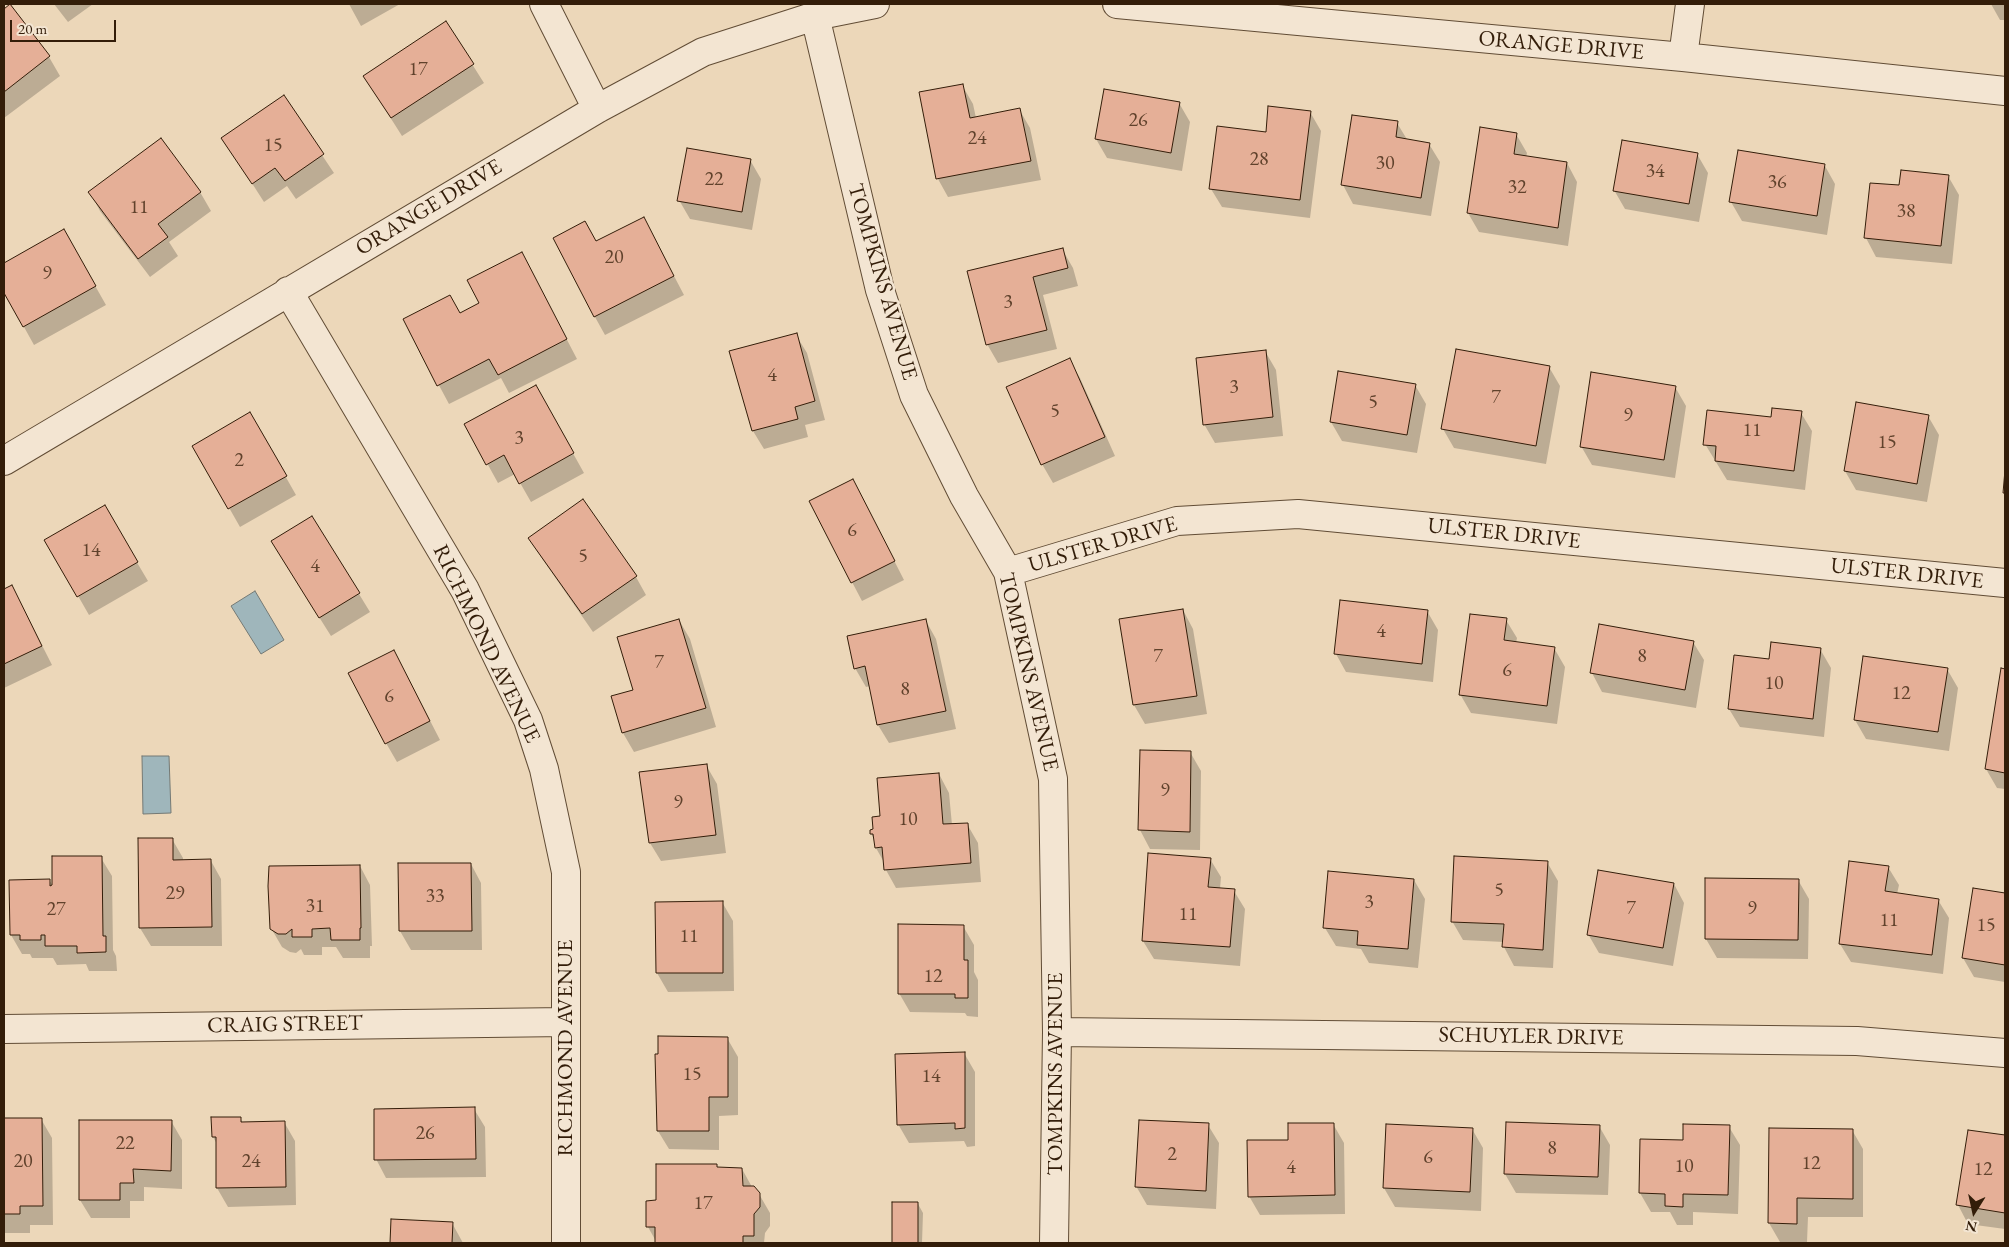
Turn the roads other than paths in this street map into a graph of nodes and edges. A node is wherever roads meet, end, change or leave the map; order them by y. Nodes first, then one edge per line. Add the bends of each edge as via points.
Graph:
1 (544, 4) edge
2 (875, 4) edge
3 (1117, 4) edge
4 (1690, 4) edge
5 (815, 16) junction
6 (1683, 57) junction
7 (2005, 91) edge
8 (597, 108) junction
9 (288, 291) junction
10 (4, 461) edge
11 (1008, 572) junction
12 (2005, 583) edge
13 (566, 1022) junction
14 (4, 1029) edge
15 (1057, 1032) junction
16 (2005, 1053) edge
17 (566, 1243) edge
18 (1054, 1243) edge

1 - 8 street
2 - 5 street, ORANGE DRIVE
3 - 6 street, ORANGE DRIVE
4 - 6 street
5 - 8 street, ORANGE DRIVE via 703,52
5 - 11 street, TOMPKINS AVENUE via 880,290 914,395 964,496
6 - 7 street, ORANGE DRIVE
8 - 9 street, ORANGE DRIVE
9 - 10 street, ORANGE DRIVE
9 - 13 street, RICHMOND AVENUE via 465,590 528,720 544,769 566,872
11 - 12 street, ULSTER DRIVE via 1177,521 1298,514
11 - 15 street, TOMPKINS AVENUE via 1053,779
13 - 14 street, CRAIG STREET
13 - 17 street, RICHMOND AVENUE
15 - 16 street, SCHUYLER DRIVE via 1857,1040
15 - 18 street, TOMPKINS AVENUE

